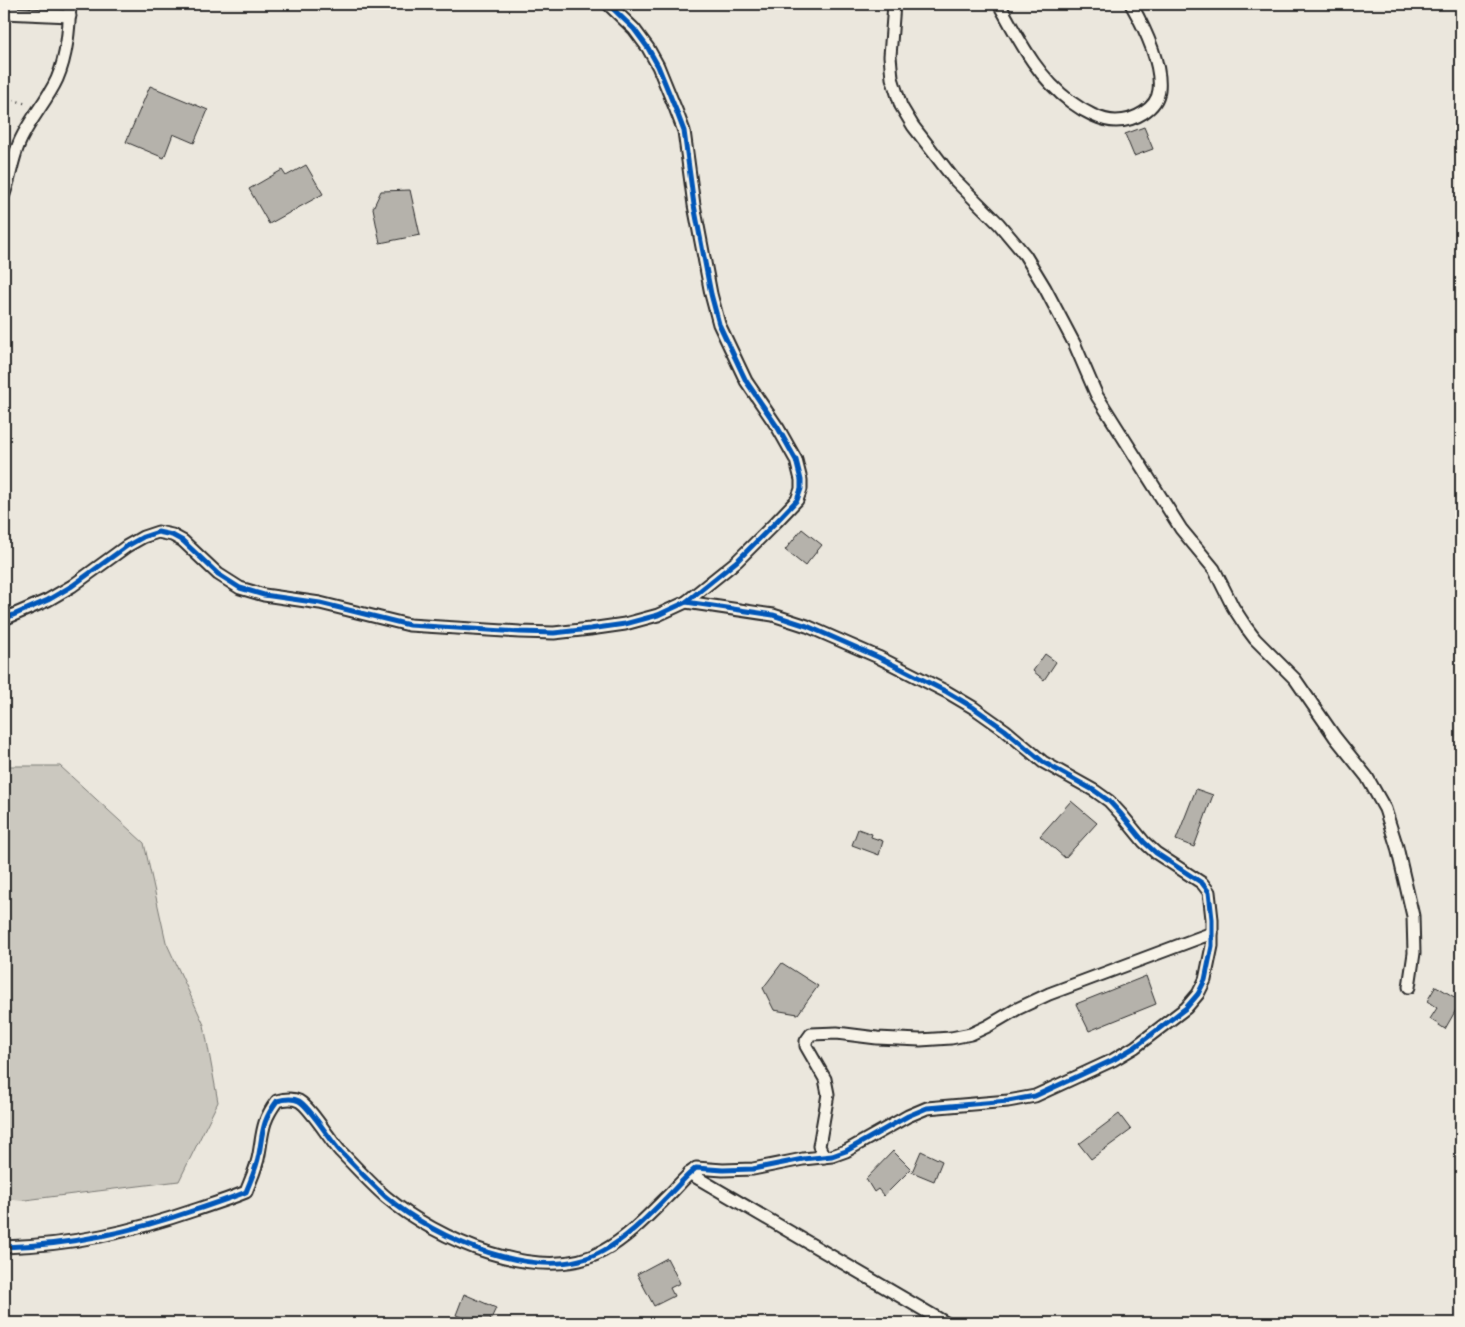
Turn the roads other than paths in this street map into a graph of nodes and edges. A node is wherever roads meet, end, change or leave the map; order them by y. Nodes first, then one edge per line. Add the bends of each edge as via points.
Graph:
1 (608, 4) edge
2 (894, 4) edge
3 (999, 4) edge
4 (1131, 4) edge
5 (70, 10) edge
6 (4, 13) edge
7 (4, 194) edge
8 (686, 602) junction
9 (4, 619) edge
10 (1212, 933) junction
11 (1409, 987) dead end
12 (824, 1156) junction
13 (690, 1173) junction
14 (4, 1246) edge
15 (946, 1323) edge

1 - 8 street via 648,48 676,110 684,131 694,205 719,324 746,381 796,460 801,480 802,489 790,508 737,561
2 - 11 street via 890,56 892,78 901,106 913,126 953,178 1025,255 1075,345 1097,396 1176,522 1214,569 1246,627 1295,679 1367,777 1385,809 1413,916 1414,953
3 - 4 street via 1045,79 1085,111 1116,121 1153,107 1159,92 1160,78 1148,36
5 - 6 street
5 - 7 street via 57,79 18,145
8 - 9 street via 658,615 625,624 554,633 409,624 240,588 218,574 183,541 158,532 127,546 48,600
8 - 10 street via 773,616 807,626 878,657 974,708 1043,762 1109,801 1156,853 1202,883 1209,892
10 - 12 street via 1205,980 1198,994 1186,1008 1135,1047 1035,1096 1008,1102 927,1108 846,1151
10 - 12 street via 1049,994 971,1034 920,1040 811,1034 806,1046 825,1079 828,1094 819,1146
12 - 13 street via 753,1169 696,1168
13 - 14 street via 625,1237 602,1252 558,1264 506,1258 474,1248 418,1220 386,1197 338,1149 300,1101 287,1099 277,1101 266,1118 259,1154 246,1192 157,1223 89,1240
13 - 15 street

